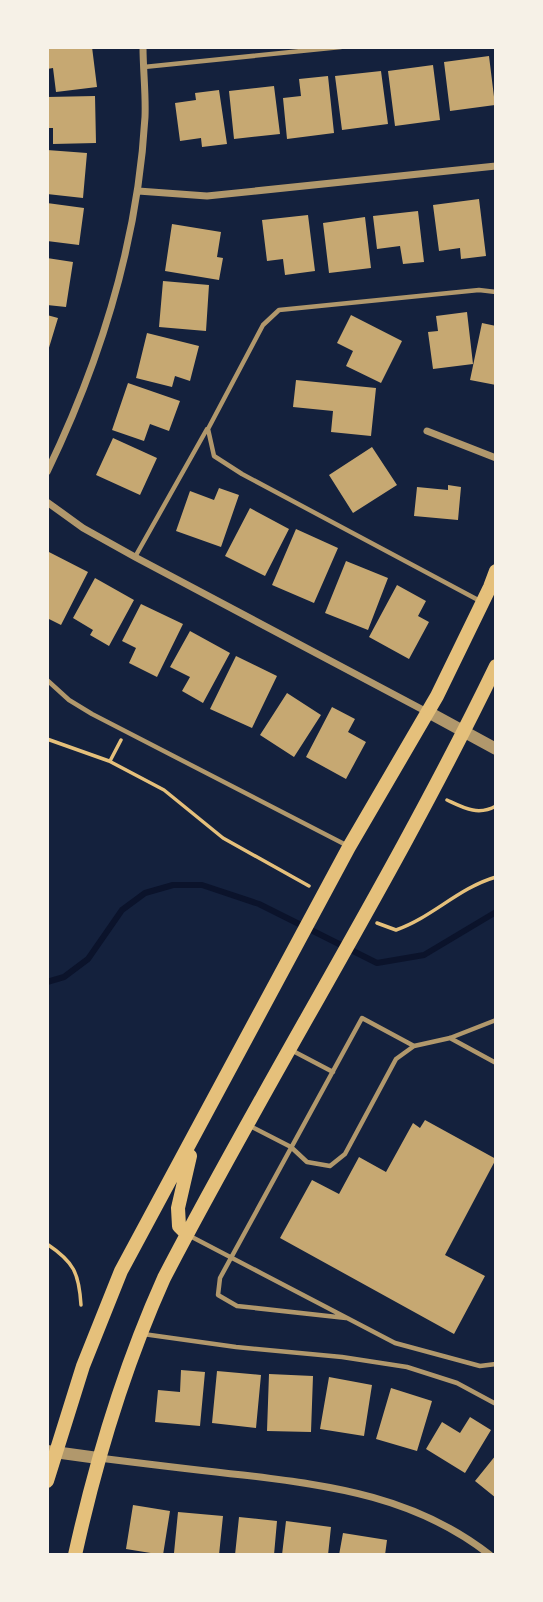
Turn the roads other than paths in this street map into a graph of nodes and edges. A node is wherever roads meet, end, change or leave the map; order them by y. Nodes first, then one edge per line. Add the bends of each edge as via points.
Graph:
1 (143, 47) edge
2 (341, 47) edge
3 (143, 67) junction
4 (496, 166) edge
5 (138, 191) junction
6 (496, 292) edge
7 (208, 429) junction
8 (428, 431) dead end
9 (496, 458) edge
10 (47, 472) edge
11 (47, 502) edge
12 (135, 557) junction
13 (496, 571) edge
14 (483, 603) junction
15 (496, 666) edge
16 (47, 680) edge
17 (428, 712) junction
18 (464, 732) junction
19 (496, 749) edge
20 (349, 846) junction
21 (496, 1020) edge
22 (450, 1038) junction
23 (414, 1046) junction
24 (289, 1049) junction
25 (496, 1063) edge
26 (333, 1072) junction
27 (248, 1124) junction
28 (198, 1131) junction
29 (291, 1147) junction
30 (187, 1234) junction
31 (231, 1259) junction
32 (346, 1318) junction
33 (140, 1334) junction
34 (496, 1364) edge
35 (496, 1404) edge
36 (51, 1451) edge
37 (98, 1458) junction
38 (47, 1481) edge
39 (75, 1555) edge
40 (491, 1555) edge

1 - 3 street
2 - 3 lane
3 - 5 street via 145,115
4 - 5 street via 207,196
5 - 10 street via 117,288 90,372
6 - 7 lane via 279,310 263,325
7 - 12 lane
7 - 14 lane via 214,456 242,474
8 - 9 street
11 - 12 street
12 - 17 street
13 - 14 main road
14 - 17 main road
15 - 18 main road
16 - 20 lane via 69,700 125,732
17 - 18 street
17 - 20 main road
18 - 19 street
18 - 24 main road
20 - 28 main road
21 - 22 lane
22 - 23 lane
22 - 25 lane
23 - 26 lane via 362,1018
23 - 29 lane via 396,1059 345,1154 330,1166 307,1162
24 - 26 lane
24 - 27 main road
26 - 29 lane
27 - 29 lane
27 - 30 main road
28 - 30 main road via 178,1208 179,1226
28 - 36 main road via 121,1271
29 - 31 lane
30 - 31 lane
30 - 33 main road
31 - 32 lane
31 - 32 lane via 220,1278 218,1295 237,1306
32 - 34 lane via 395,1343 480,1366
33 - 35 lane via 407,1367 457,1383
33 - 37 main road
36 - 37 street
36 - 38 main road
37 - 39 main road
37 - 40 street via 324,1485 382,1498 429,1516

